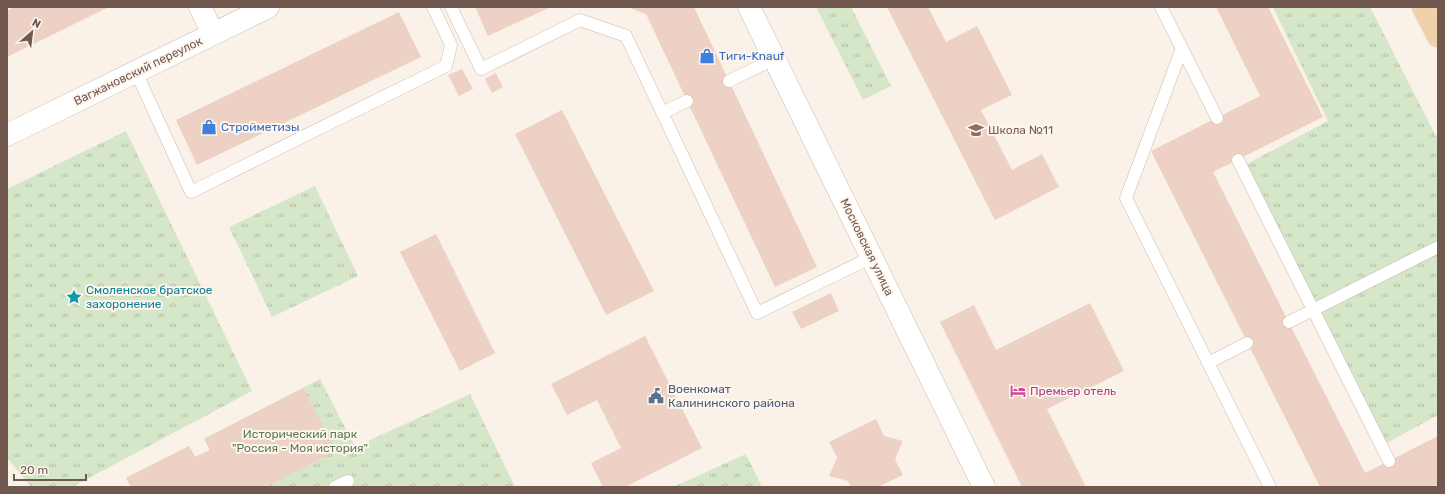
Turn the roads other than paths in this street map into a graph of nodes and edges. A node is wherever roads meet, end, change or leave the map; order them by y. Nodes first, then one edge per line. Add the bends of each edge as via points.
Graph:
1 (200, 7) edge
2 (268, 7) edge
3 (432, 7) edge
4 (451, 7) edge
5 (749, 7) edge
6 (1161, 7) edge
7 (1424, 7) edge
8 (213, 34) junction
9 (1438, 36) edge
10 (1182, 48) junction
11 (774, 59) junction
12 (136, 72) junction
13 (729, 81) dead end
14 (687, 101) dead end
15 (662, 112) junction
16 (1217, 118) dead end
17 (7, 135) edge
18 (1238, 160) dead end
19 (1438, 247) edge
20 (872, 257) junction
21 (1313, 310) junction
22 (1289, 322) dead end
23 (1248, 343) dead end
24 (1208, 363) junction
25 (1389, 461) dead end
26 (348, 481) dead end
27 (335, 487) edge
28 (984, 487) edge
29 (1270, 487) edge

1 - 8 street
2 - 8 street, Вагжановский переулок
3 - 12 lane via 451,45 446,66 191,192
4 - 15 lane via 481,69 580,20 626,36
5 - 11 street, Московская улица
6 - 10 lane
7 - 9 main road
8 - 12 street, Вагжановский переулок
10 - 16 lane
10 - 24 lane via 1126,198
11 - 13 lane
11 - 20 street, Московская улица
12 - 17 street, Вагжановский переулок
14 - 15 lane
15 - 20 lane via 757,314
18 - 21 lane
19 - 21 lane
20 - 28 street, Московская улица
21 - 22 lane
21 - 25 lane
23 - 24 lane
24 - 29 lane
26 - 27 lane

